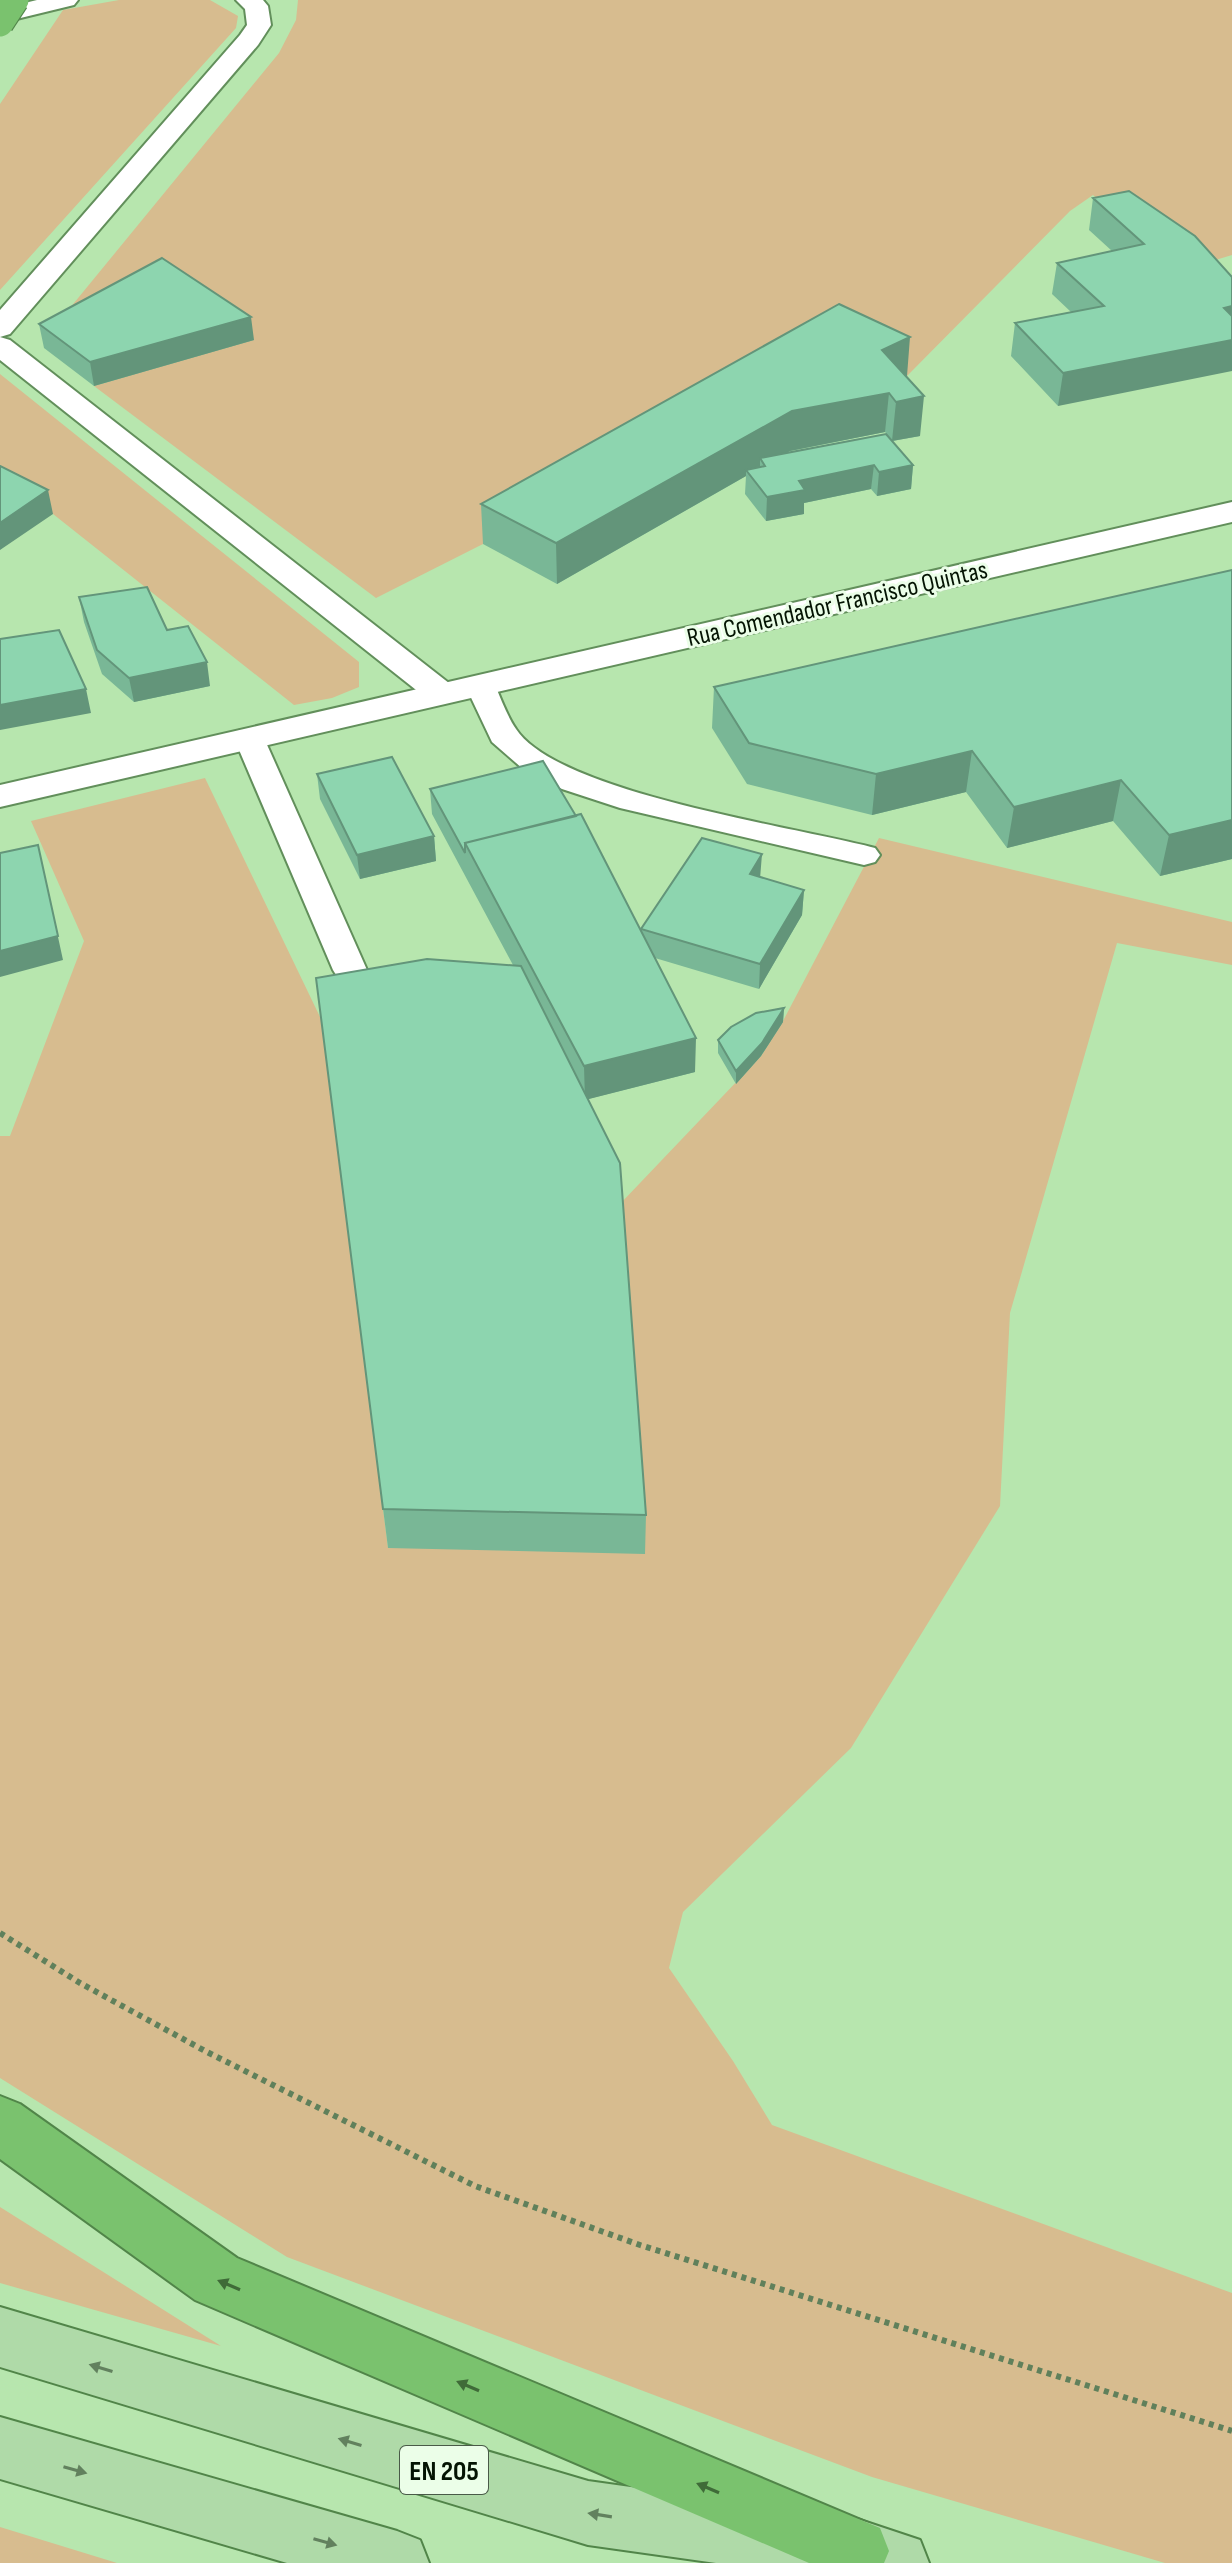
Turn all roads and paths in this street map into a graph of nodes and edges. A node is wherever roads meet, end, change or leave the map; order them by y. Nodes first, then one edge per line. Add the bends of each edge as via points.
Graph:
1 (15, 0) edge
2 (66, 0) edge
3 (248, 0) edge
4 (0, 16) edge
5 (0, 23) edge
6 (0, 328) edge
7 (0, 346) edge
8 (1232, 512) edge
9 (480, 685) junction
10 (442, 694) junction
11 (249, 738) junction
12 (0, 796) edge
13 (864, 855) dead end
14 (350, 970) edge
15 (0, 1933) edge
16 (0, 2124) edge
17 (0, 2337) edge
18 (1232, 2431) edge
19 (0, 2448) edge
20 (877, 2557) edge
21 (397, 2563) edge

1 - 5 highway, bridge
2 - 4 street
3 - 6 street via 256,6 259,25 249,40
7 - 10 street
8 - 9 street, Rua Comendador Francisco Quintas
9 - 10 street, Rua Comendador Francisco Quintas
9 - 13 lane via 503,735 534,762 573,782 620,798
10 - 11 street, Rua Comendador Francisco Quintas
11 - 12 street, Rua Comendador Francisco Quintas
11 - 14 lane
15 - 18 path via 207,2052 475,2186 640,2245
20 -> 16 highway via 216,2279
20 -> 17 main road, EN 205 via 588,2513
19 -> 21 main road

